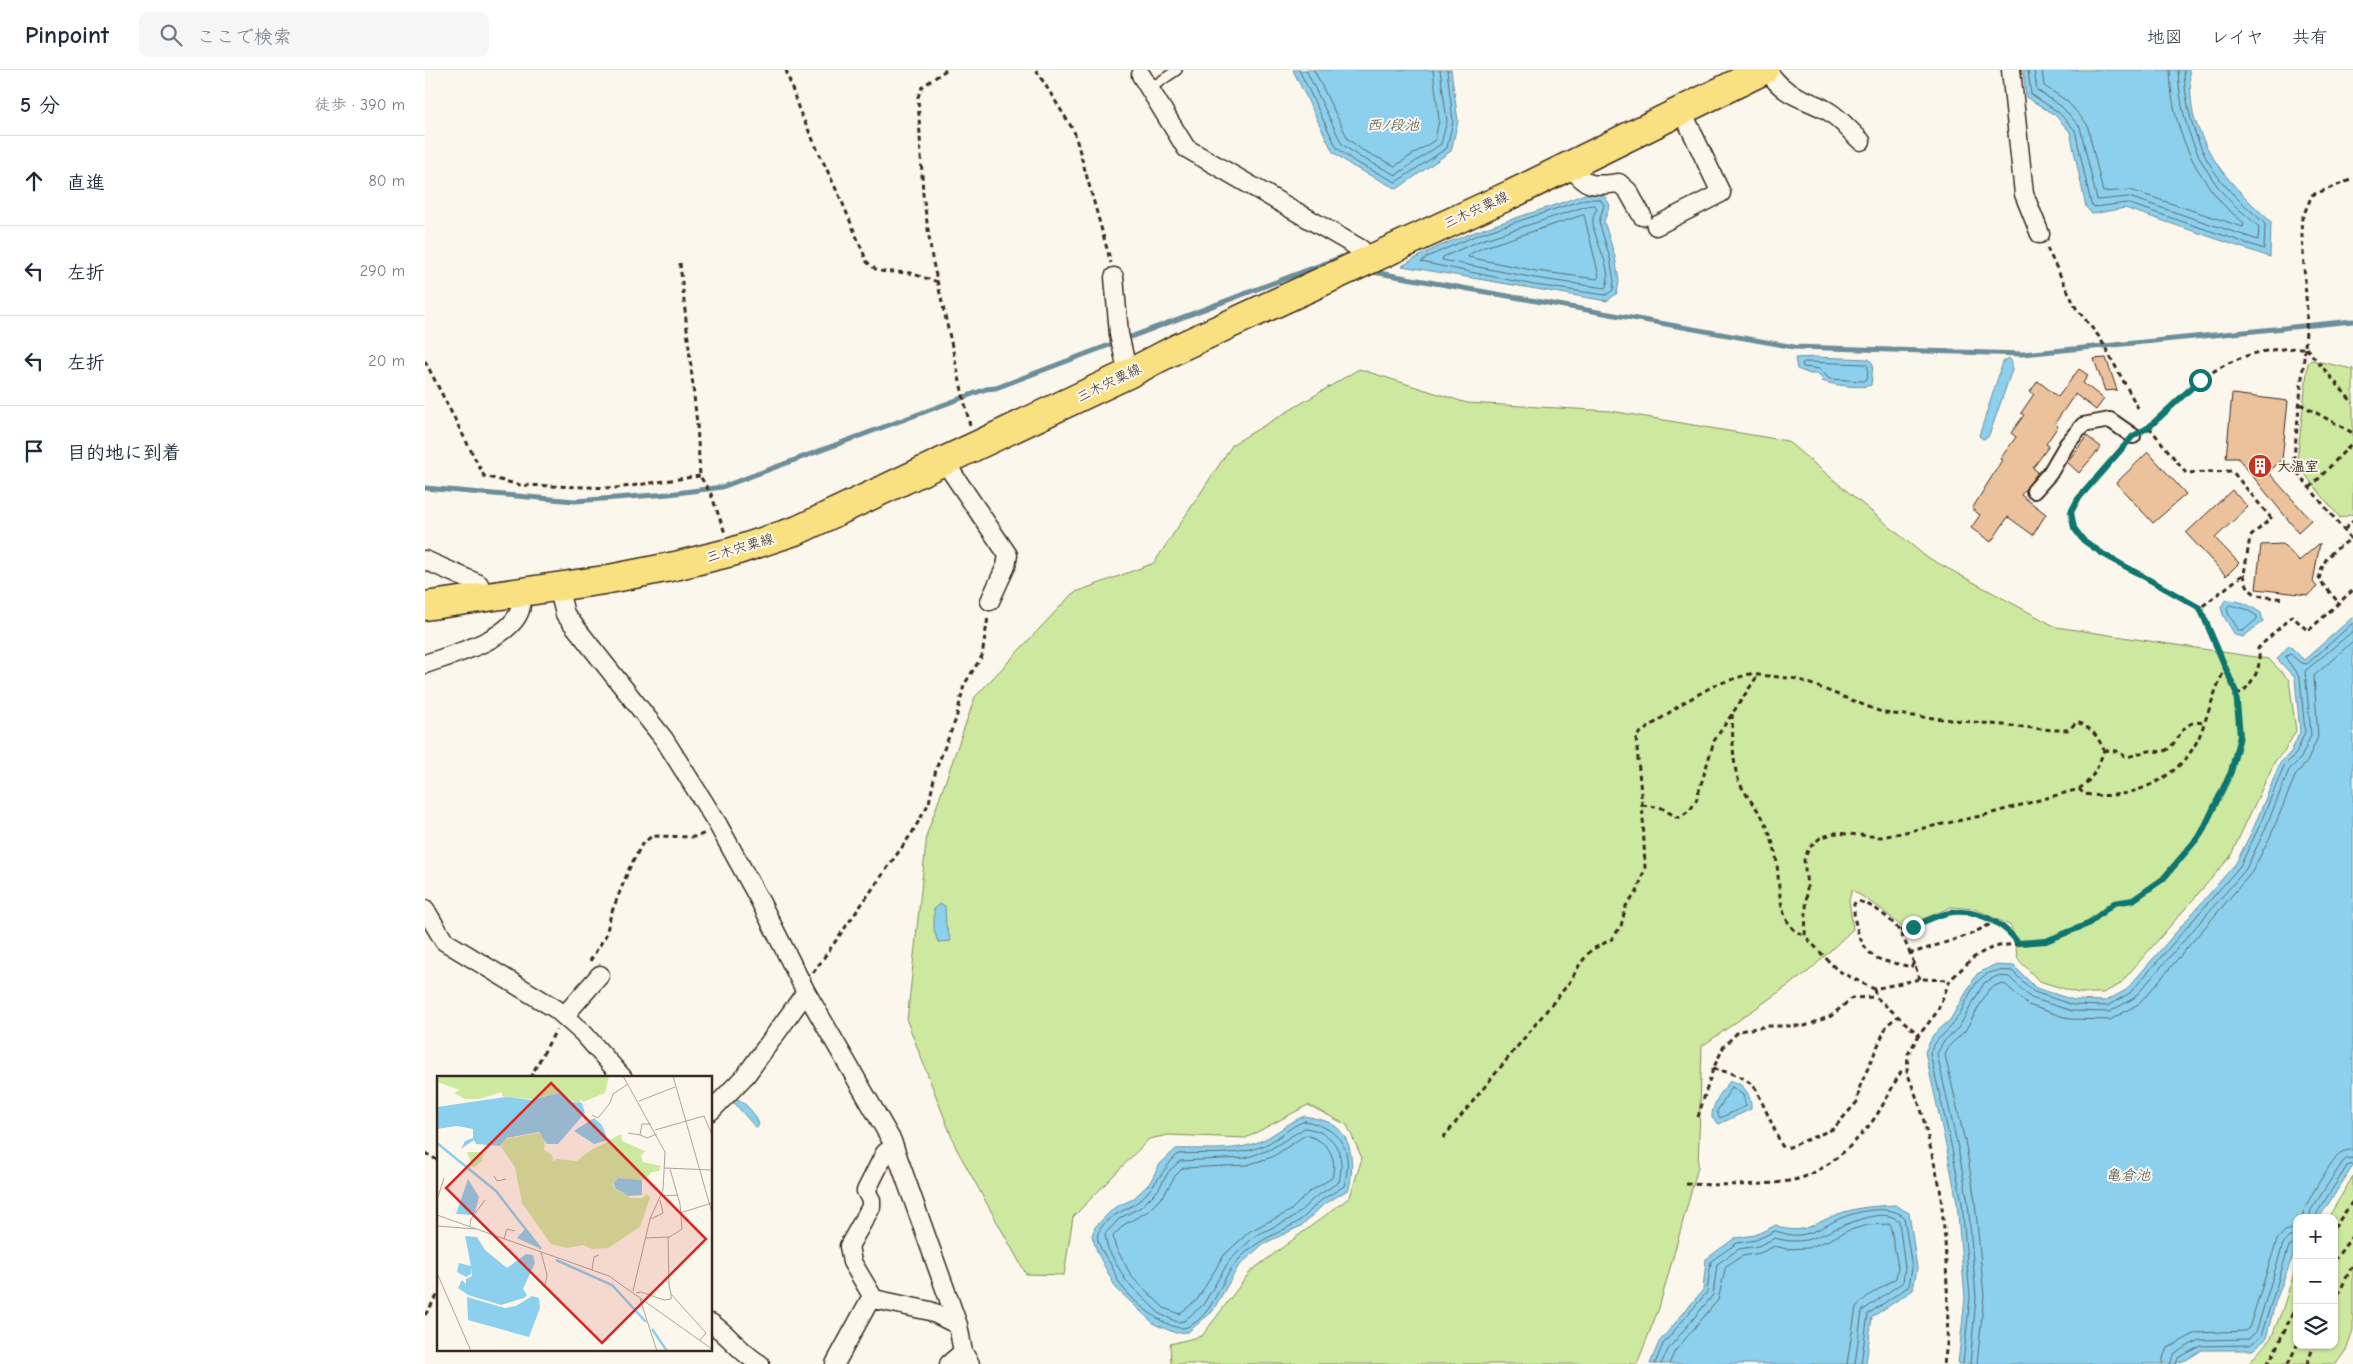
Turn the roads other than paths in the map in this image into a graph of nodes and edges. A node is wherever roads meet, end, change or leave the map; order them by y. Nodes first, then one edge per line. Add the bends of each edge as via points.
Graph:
1 (1177, 70) edge
2 (1765, 70) edge
3 (2011, 70) edge
4 (1145, 82) joint
5 (1681, 109) junction
6 (1861, 141) dead end
7 (1569, 165) junction
8 (2040, 234) road end
9 (1369, 259) junction
10 (1114, 277) road end
11 (1128, 374) junction
12 (2133, 436) road end
13 (944, 461) junction
14 (2034, 491) dead end
15 (425, 560) edge
16 (558, 586) junction
17 (521, 591) junction
18 (484, 596) junction
19 (990, 602) road end
20 (425, 606) edge
21 (425, 664) edge
22 (425, 909) edge
23 (593, 971) road end
24 (804, 988) junction
25 (564, 1016) junction
26 (621, 1076) edge
27 (713, 1109) edge
28 (894, 1146) junction
29 (872, 1296) junction
30 (713, 1324) edge
31 (957, 1324) junction
32 (966, 1358) edge
33 (749, 1361) edge
34 (835, 1364) edge
35 (949, 1364) edge

1 - 4 lane
2 - 5 main road, 三木宍粟線
2 - 6 street via 1794,97 1829,112
3 - 8 street via 2024,194
4 - 9 street via 1186,148 1361,249
5 - 7 main road, 三木宍粟線
5 - 7 street via 1721,193 1649,221 1619,183 1595,186 1583,181
7 - 9 main road, 三木宍粟線
9 - 11 main road, 三木宍粟線
10 - 11 street via 1119,334
11 - 13 main road, 三木宍粟線
12 - 14 street via 2110,420 2083,426
13 - 16 main road, 三木宍粟線 via 798,530 731,552 675,566
13 - 19 street via 1007,555 1006,566
15 - 18 street via 479,584
16 - 17 main road, 三木宍粟線
16 - 24 street via 565,614 664,740 719,826
17 - 18 main road, 三木宍粟線
17 - 21 street via 520,610 501,632 475,647
18 - 20 main road, 三木宍粟線
22 - 25 street via 449,944 543,999
23 - 25 street
24 - 27 street via 746,1075
24 - 28 street
25 - 26 street
28 - 29 street via 885,1153 866,1191 871,1207 849,1246 852,1262
28 - 31 street
29 - 31 street via 894,1305 930,1311
29 - 34 street
30 - 33 street
31 - 32 street
32 - 35 street

